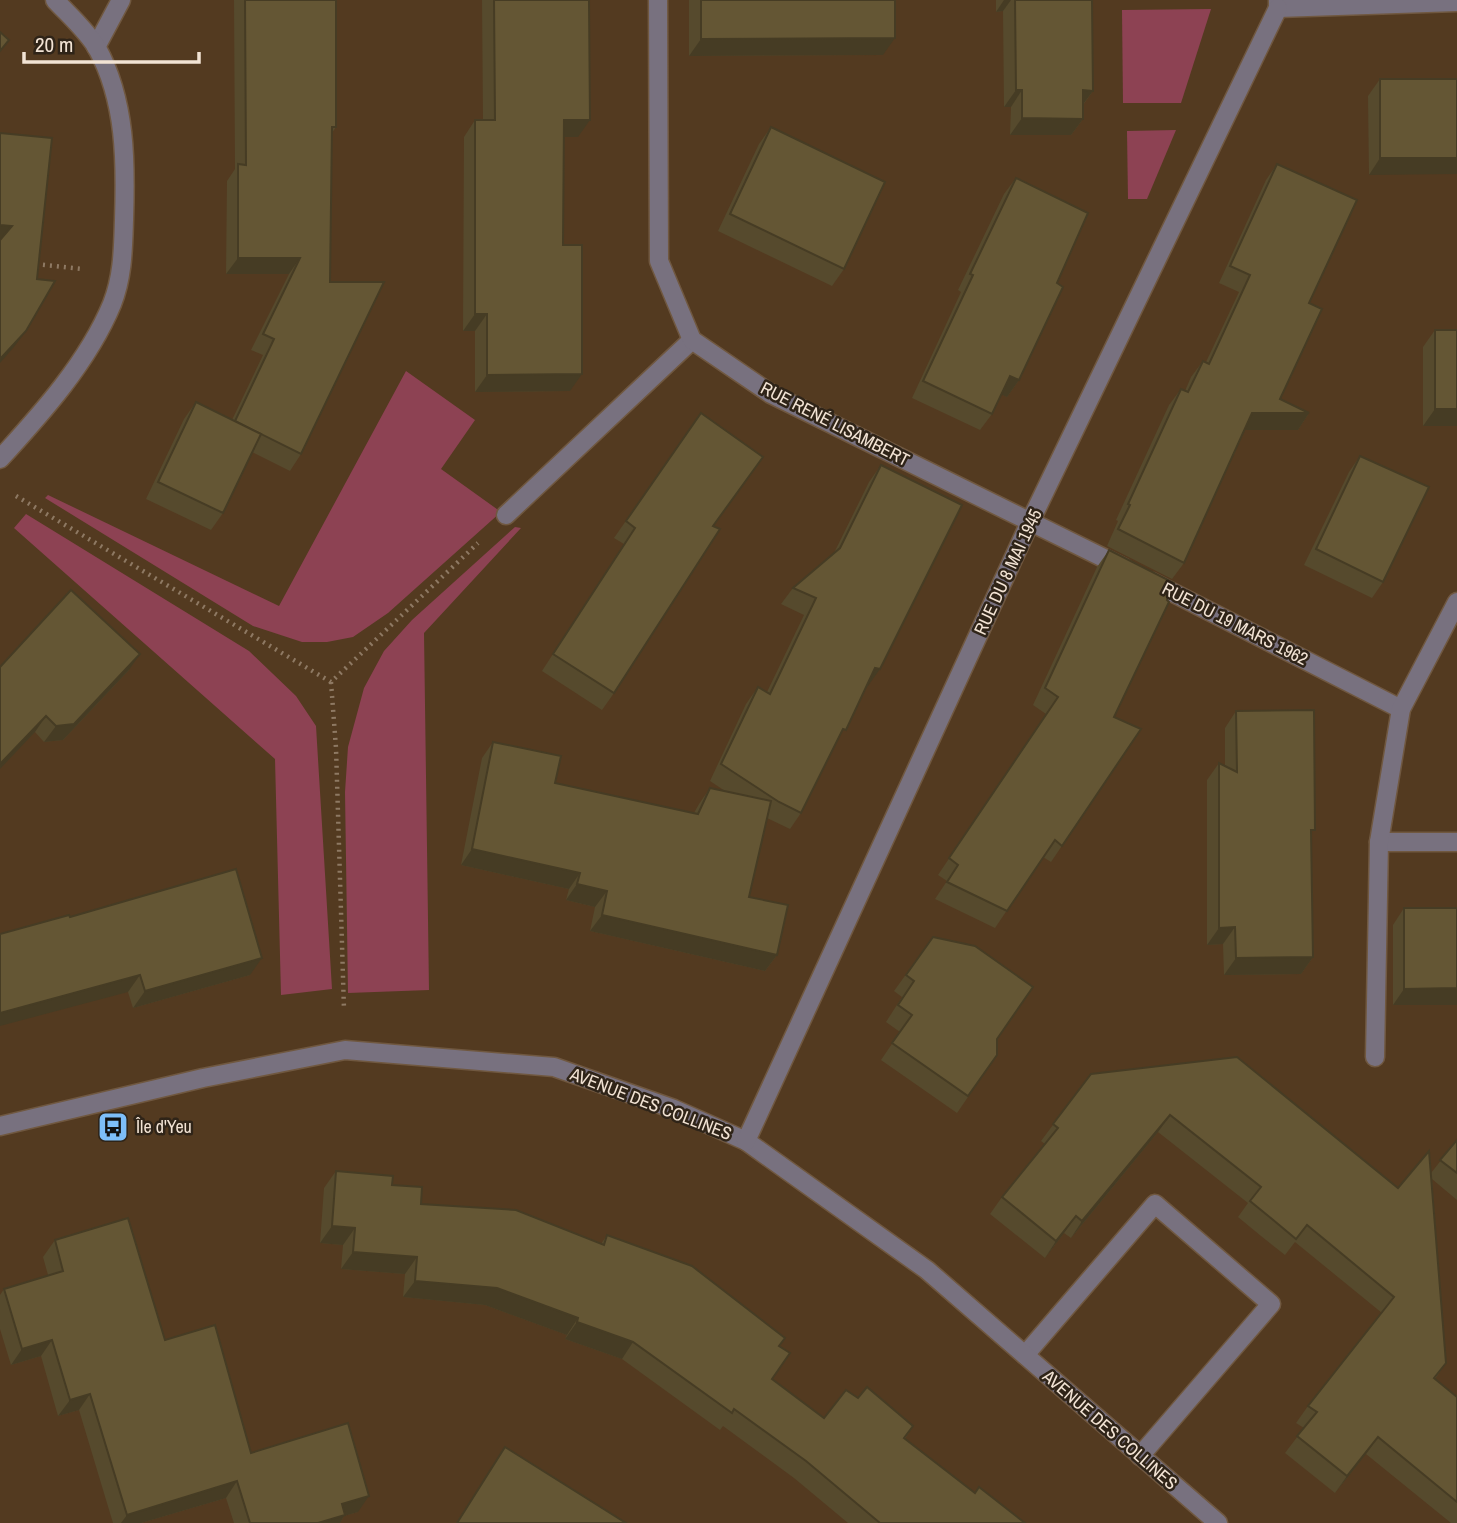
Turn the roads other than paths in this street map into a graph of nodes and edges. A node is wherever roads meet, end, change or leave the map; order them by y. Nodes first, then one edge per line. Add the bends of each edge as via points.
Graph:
1 (55, 0) edge
2 (121, 0) edge
3 (658, 0) edge
4 (1457, 2) edge
5 (1278, 4) edge
6 (96, 47) junction
7 (692, 340) junction
8 (0, 459) edge
9 (506, 516) road end
10 (1031, 520) junction
11 (1457, 602) edge
12 (1401, 709) junction
13 (1379, 842) junction
14 (1457, 842) edge
15 (1375, 1057) dead end
16 (0, 1126) edge
17 (746, 1141) junction
18 (1025, 1355) junction
19 (1140, 1456) junction
20 (1218, 1523) edge

1 - 6 street
2 - 6 street
3 - 7 street via 659,261
4 - 5 street
5 - 10 street, RUE DU 8 MAI 1945
6 - 8 street via 114,86 123,131 122,274 91,346
7 - 9 street
7 - 10 street, RUE RENÉ LISAMBERT via 771,394
10 - 12 street, RUE DU 19 MARS 1962
10 - 17 street, RUE DU 8 MAI 1945
11 - 12 street
12 - 13 street
13 - 14 street
13 - 15 street
16 - 17 street, AVENUE DES COLLINES via 203,1077 345,1050 554,1067 674,1109
17 - 18 street, AVENUE DES COLLINES via 927,1270
18 - 19 street, AVENUE DES COLLINES
18 - 19 street via 1155,1204 1271,1304
19 - 20 street, AVENUE DES COLLINES

